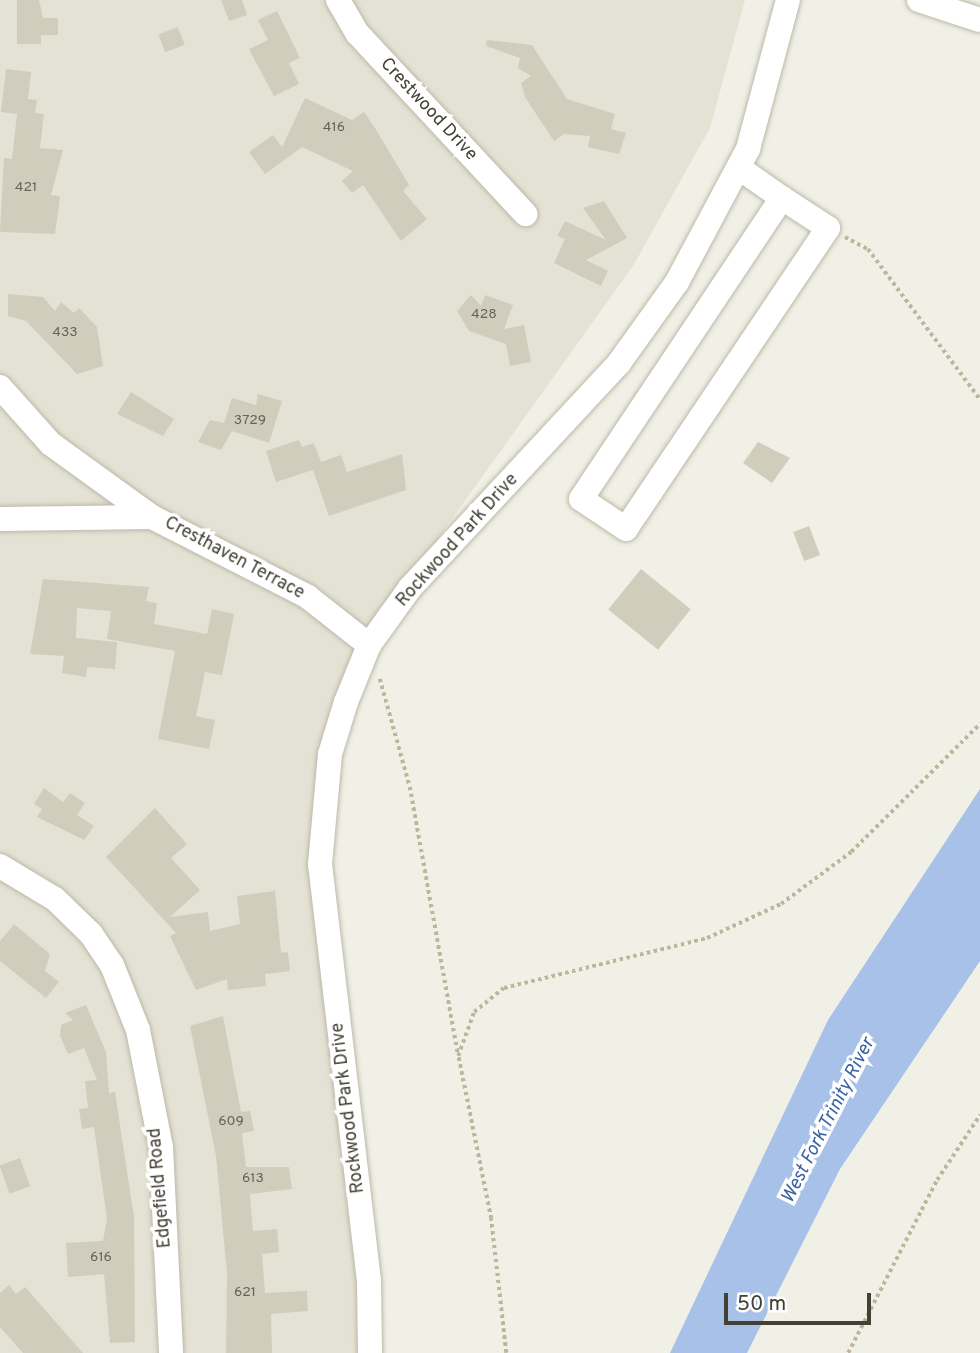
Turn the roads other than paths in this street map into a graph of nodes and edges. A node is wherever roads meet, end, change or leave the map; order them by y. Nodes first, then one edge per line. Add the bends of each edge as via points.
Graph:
1 (338, 0) edge
2 (788, 0) edge
3 (919, 0) edge
4 (980, 20) edge
5 (739, 169) junction
6 (782, 198) junction
7 (525, 214) dead end
8 (0, 387) edge
9 (152, 517) junction
10 (0, 519) edge
11 (369, 645) junction
12 (0, 866) edge
13 (171, 1353) edge
14 (370, 1353) edge

1 - 7 street, Crestwood Drive via 358,33
2 - 5 street, Rockwood Park Drive
3 - 4 street
5 - 6 street
5 - 11 street, Rockwood Park Drive via 677,282 619,363 410,588
6 - 6 street via 580,499 626,529 828,228
8 - 9 street via 51,444
9 - 10 street, Cresthaven Terrace
9 - 11 street, Cresthaven Terrace via 308,597
11 - 14 street, Rockwood Park Drive via 330,754 320,864 369,1282
12 - 13 street, Edgefield Road via 55,899 92,934 122,986 138,1030 161,1147

